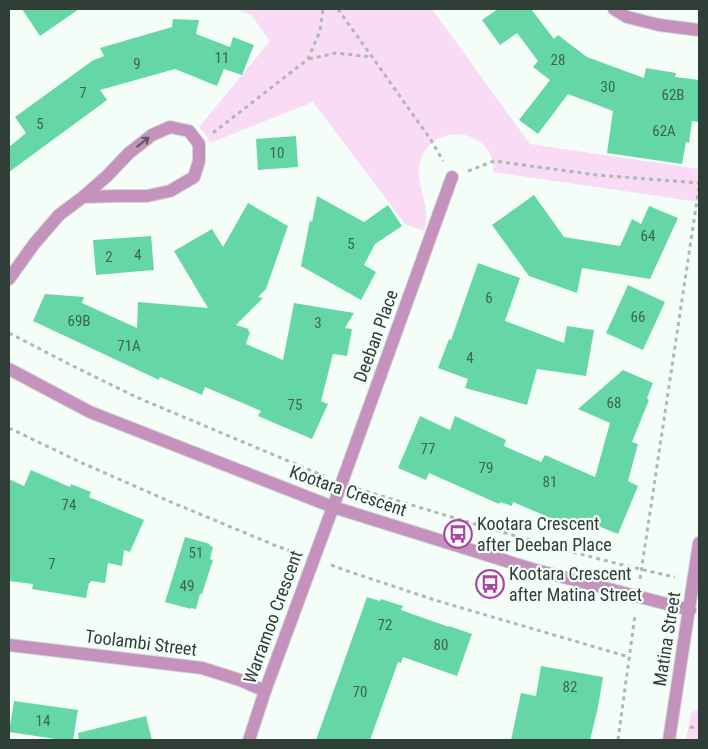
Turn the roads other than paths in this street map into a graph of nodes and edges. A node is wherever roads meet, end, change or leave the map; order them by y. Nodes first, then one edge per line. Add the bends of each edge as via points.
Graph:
1 (614, 9) edge
2 (699, 30) edge
3 (452, 177) road end
4 (83, 198) junction
5 (9, 279) edge
6 (9, 369) edge
7 (333, 507) junction
8 (699, 544) edge
9 (690, 610) junction
10 (9, 645) edge
11 (265, 691) junction
12 (249, 740) edge
13 (669, 740) edge

1 - 2 street via 627,17 659,25
3 - 7 street, Deeban Place
4 -> 4 street via 152,135 170,127 189,132 199,144 199,161 194,177 170,191 147,196
4 - 5 street via 59,215
6 - 7 street, Kootara Crescent via 90,412
7 - 9 street, Kootara Crescent via 532,569
7 - 11 street, Warramoo Crescent
8 - 9 street, Matina Street
9 - 13 street, Matina Street
10 - 11 street, Toolambi Street via 202,668
11 - 12 street, Warramoo Crescent

